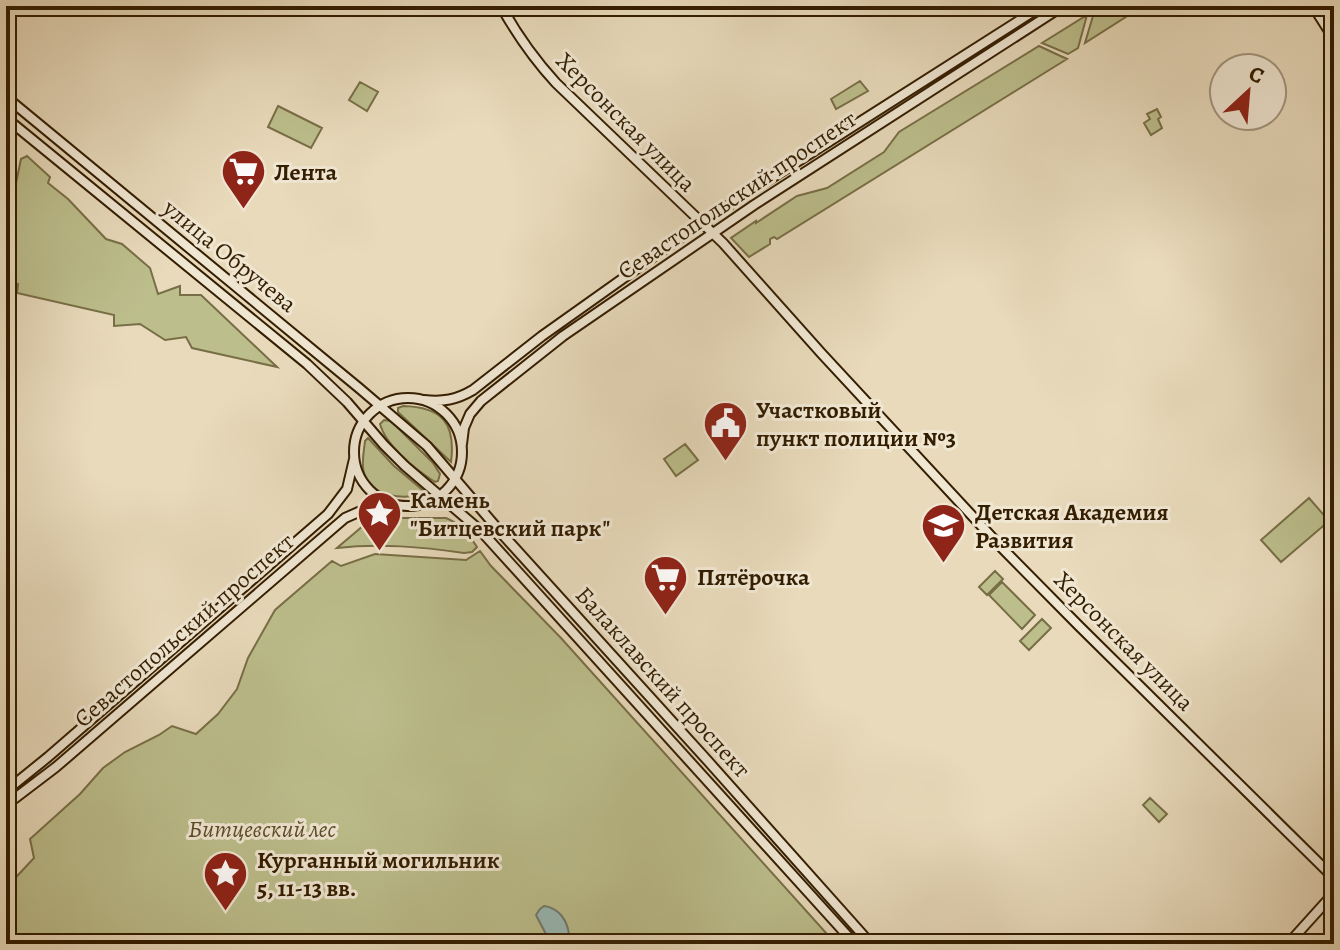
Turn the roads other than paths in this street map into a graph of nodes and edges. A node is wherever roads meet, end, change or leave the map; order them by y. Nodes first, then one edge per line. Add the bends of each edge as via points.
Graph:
1 (501, 6) edge
2 (1042, 6) edge
3 (1063, 6) edge
4 (1313, 6) edge
5 (1329, 6) edge
6 (1334, 13) edge
7 (1334, 39) edge
8 (6, 97) edge
9 (6, 118) edge
10 (701, 223) junction
11 (712, 233) junction
12 (424, 400) junction
13 (380, 405) junction
14 (363, 422) junction
15 (462, 444) junction
16 (427, 446) joint
17 (354, 459) junction
18 (405, 466) joint
19 (455, 478) junction
20 (442, 496) junction
21 (397, 505) junction
22 (6, 791) edge
23 (6, 805) edge
24 (1334, 878) edge
25 (1334, 893) edge
26 (855, 944) edge
27 (871, 944) edge
28 (1288, 944) edge

1 - 10 main road, Херсонская улица via 549,76
2 - 10 main road, Севастопольский проспект
3 - 11 main road, Севастопольский проспект
4 - 7 main road
5 - 6 main road
8 - 13 main road, улица Обручева
9 - 14 main road, улица Обручева via 307,364
10 - 11 main road, Херсонская улица
10 - 12 main road, Севастопольский проспект via 473,390 447,401
11 - 15 main road, Севастопольский проспект via 497,387 470,414
11 - 24 main road, Херсонская улица via 1002,548
12 - 13 main road, Севастопольский проспект via 404,397
12 - 15 main road via 453,418
13 - 14 main road
13 - 16 main road, улица Обручева
14 - 17 main road, Севастопольский проспект
14 - 18 main road, улица Обручева
15 - 19 main road, Севастопольский проспект
16 - 19 main road, Балаклавский проспект
17 - 21 main road via 364,485
17 - 22 main road, Севастопольский проспект via 347,489 328,514
18 - 20 main road, Балаклавский проспект
19 - 20 main road
19 - 27 main road, Балаклавский проспект
20 - 21 main road, Севастопольский проспект
20 - 26 main road, Балаклавский проспект via 481,531
21 - 23 main road, Севастопольский проспект via 372,506 345,518
25 - 28 main road

